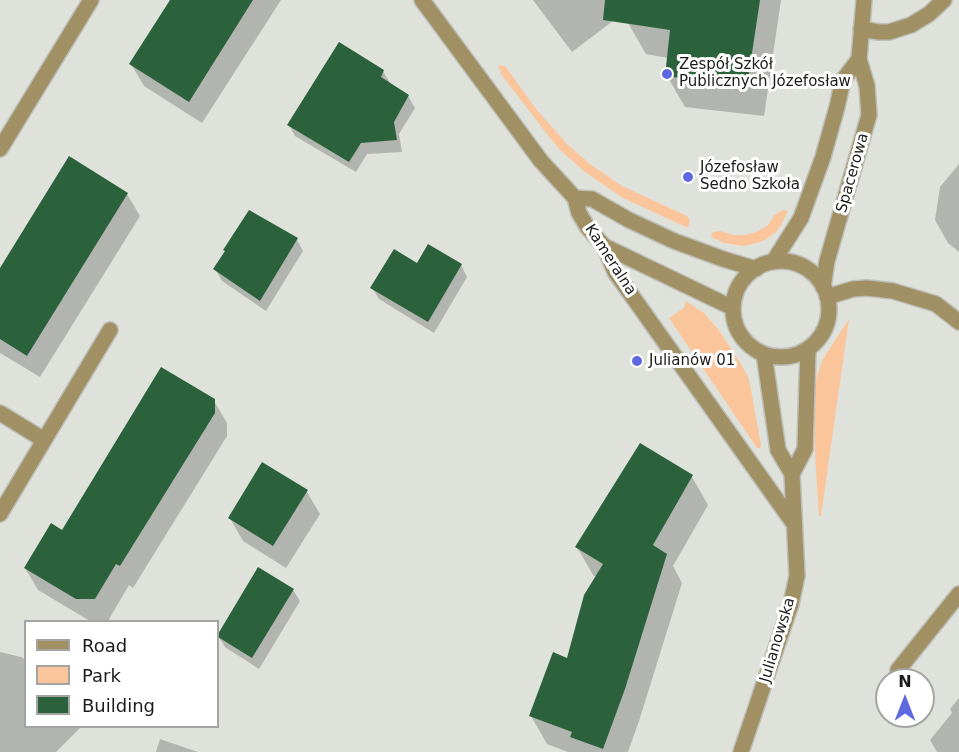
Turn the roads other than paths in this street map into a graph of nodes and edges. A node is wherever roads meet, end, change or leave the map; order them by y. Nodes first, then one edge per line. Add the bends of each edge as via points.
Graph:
1 (91, 0) edge
2 (422, 0) edge
3 (864, 0) edge
4 (944, 0) edge
5 (861, 29) junction
6 (859, 60) junction
7 (0, 149) edge
8 (575, 198) junction
9 (604, 246) junction
10 (773, 262) junction
11 (756, 268) junction
12 (825, 292) junction
13 (733, 308) junction
14 (959, 322) edge
15 (110, 330) dead end
16 (808, 349) junction
17 (764, 354) junction
18 (0, 413) edge
19 (44, 440) junction
20 (792, 474) junction
21 (0, 514) edge
22 (794, 524) junction
23 (959, 594) edge
24 (900, 668) edge
25 (741, 752) edge

1 - 7 street
2 - 8 street, Kameralna via 541,161
3 - 5 street, Spacerowa
4 - 5 street via 911,25 889,32
5 - 6 street, Spacerowa
6 - 10 street via 843,80 823,157 801,218
6 - 12 street, Spacerowa via 867,86 869,115 827,261
8 - 9 street, Kameralna via 588,228
8 - 11 street via 592,199 674,241
9 - 13 street
9 - 22 street, Kameralna via 615,272
10 - 11 street
10 - 12 street via 801,266 814,274
11 - 13 street via 740,285
12 - 14 street via 867,288 893,291 936,304
12 - 16 street via 829,314 820,337
13 - 17 street via 742,337
15 - 19 street
16 - 17 street via 786,357
16 - 20 street via 804,449
17 - 20 street via 778,450
18 - 19 street
19 - 21 street
20 - 22 street
22 - 25 street, Julianowska via 797,576 791,604
23 - 24 street

